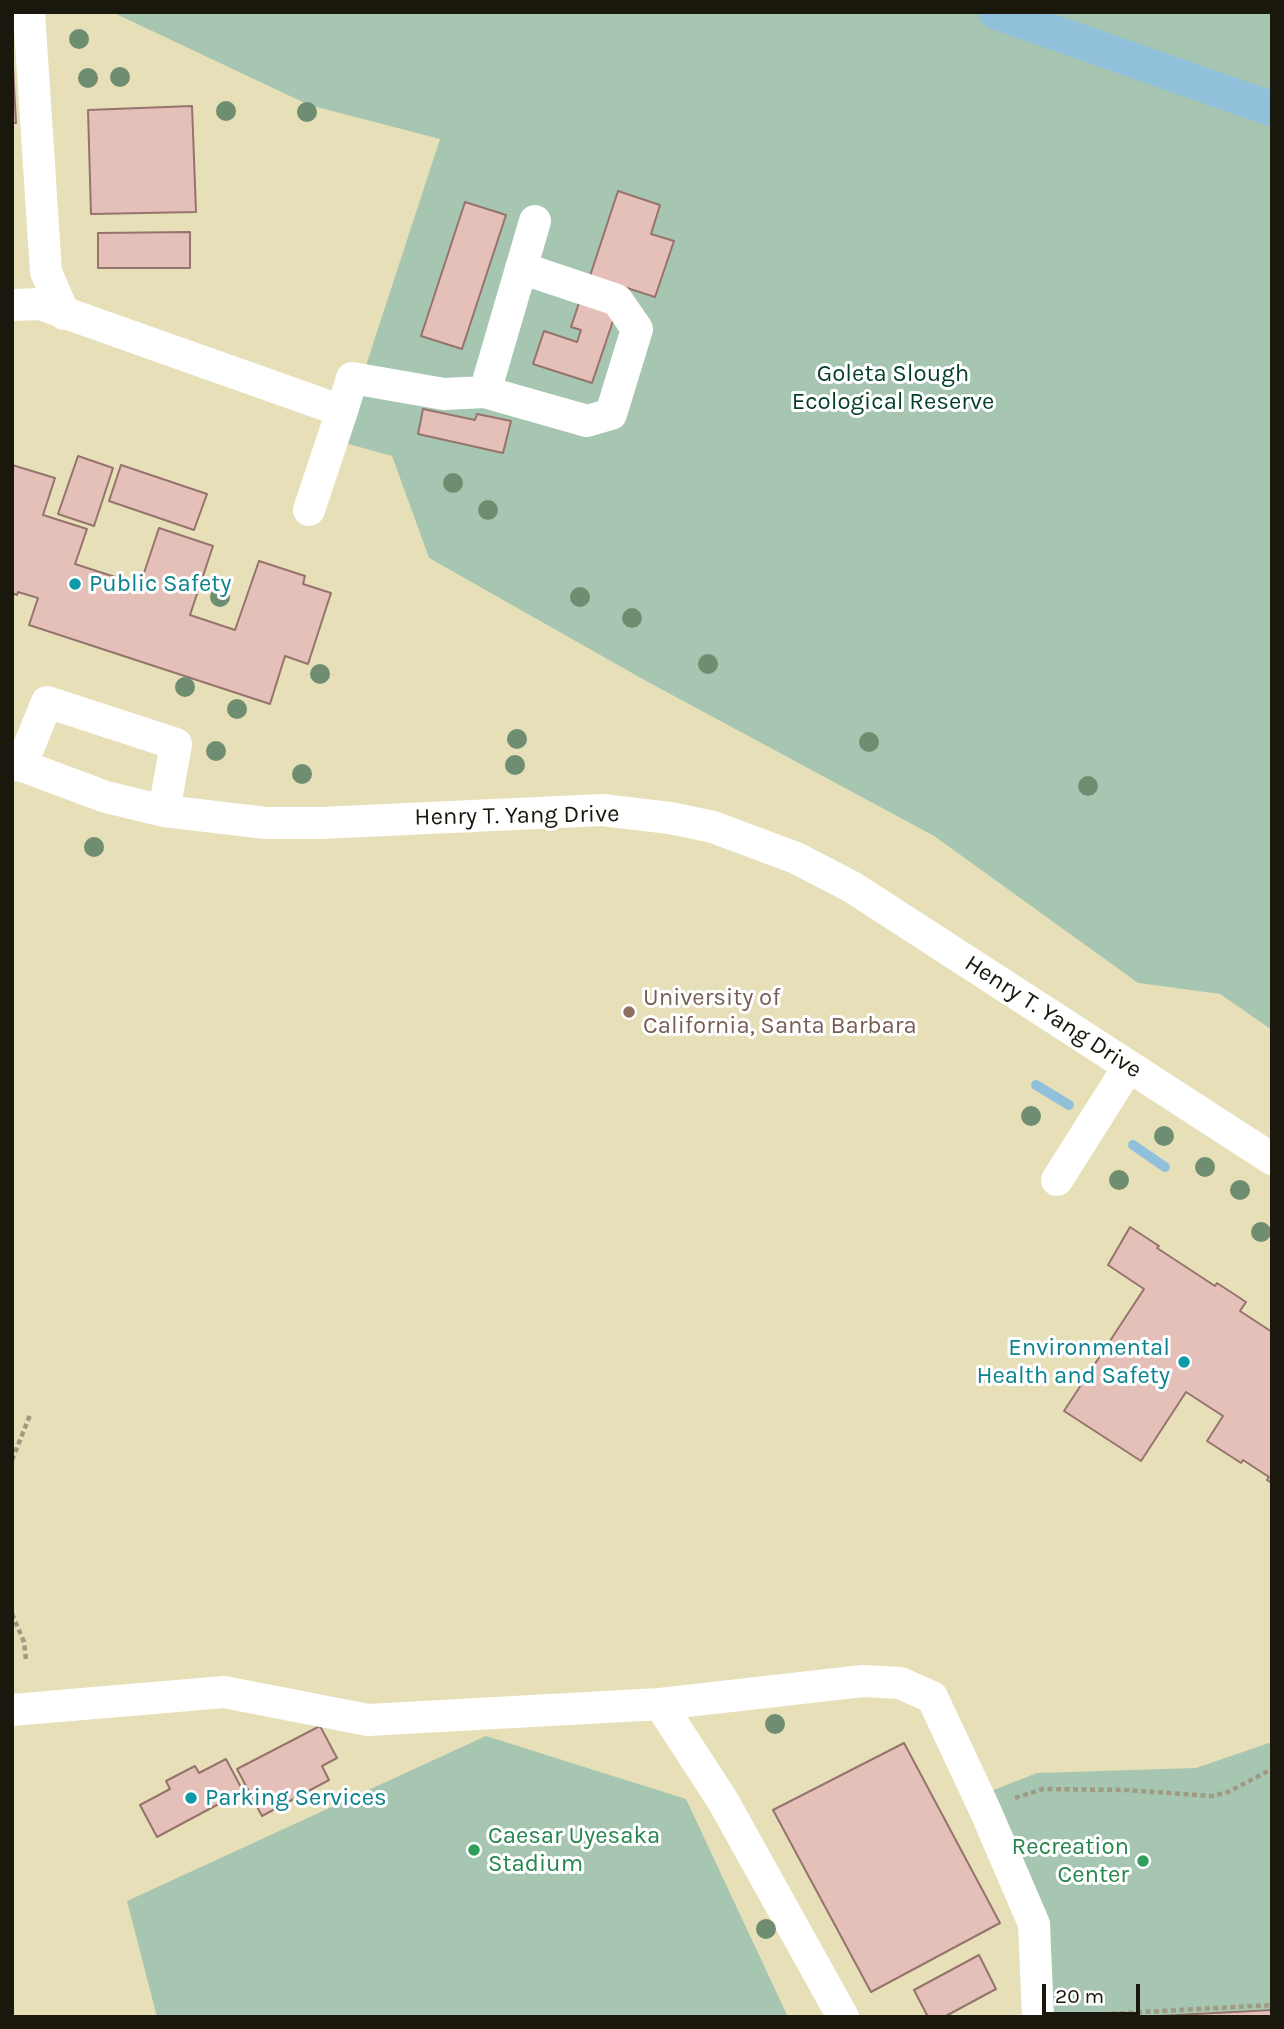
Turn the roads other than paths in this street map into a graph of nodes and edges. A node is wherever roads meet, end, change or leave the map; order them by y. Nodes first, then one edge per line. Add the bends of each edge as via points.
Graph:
1 (29, 12) edge
2 (535, 221) dead end
3 (521, 268) junction
4 (12, 305) edge
5 (64, 314) junction
6 (485, 392) junction
7 (342, 411) junction
8 (309, 510) dead end
9 (17, 764) edge
10 (164, 811) junction
11 (1129, 1066) junction
12 (1272, 1159) edge
13 (1056, 1180) dead end
14 (660, 1704) junction
15 (12, 1710) edge
16 (843, 2017) edge
17 (1038, 2017) edge

1 - 5 street via 46,272
2 - 3 street
3 - 6 street
3 - 6 street via 617,300 637,329 611,414 587,421
4 - 5 street via 40,304
5 - 7 street
6 - 7 street via 444,394 352,378
7 - 8 street
9 - 10 street, Henry T. Yang Drive via 106,797
9 - 10 street via 47,702 176,744
10 - 11 street, Henry T. Yang Drive via 294,823 602,810 713,827 796,858 852,887
11 - 12 street, Henry T. Yang Drive
11 - 13 street
14 - 15 street via 368,1720 224,1692
14 - 16 street via 723,1801
14 - 17 street via 863,1681 900,1682 932,1697 1034,1924

